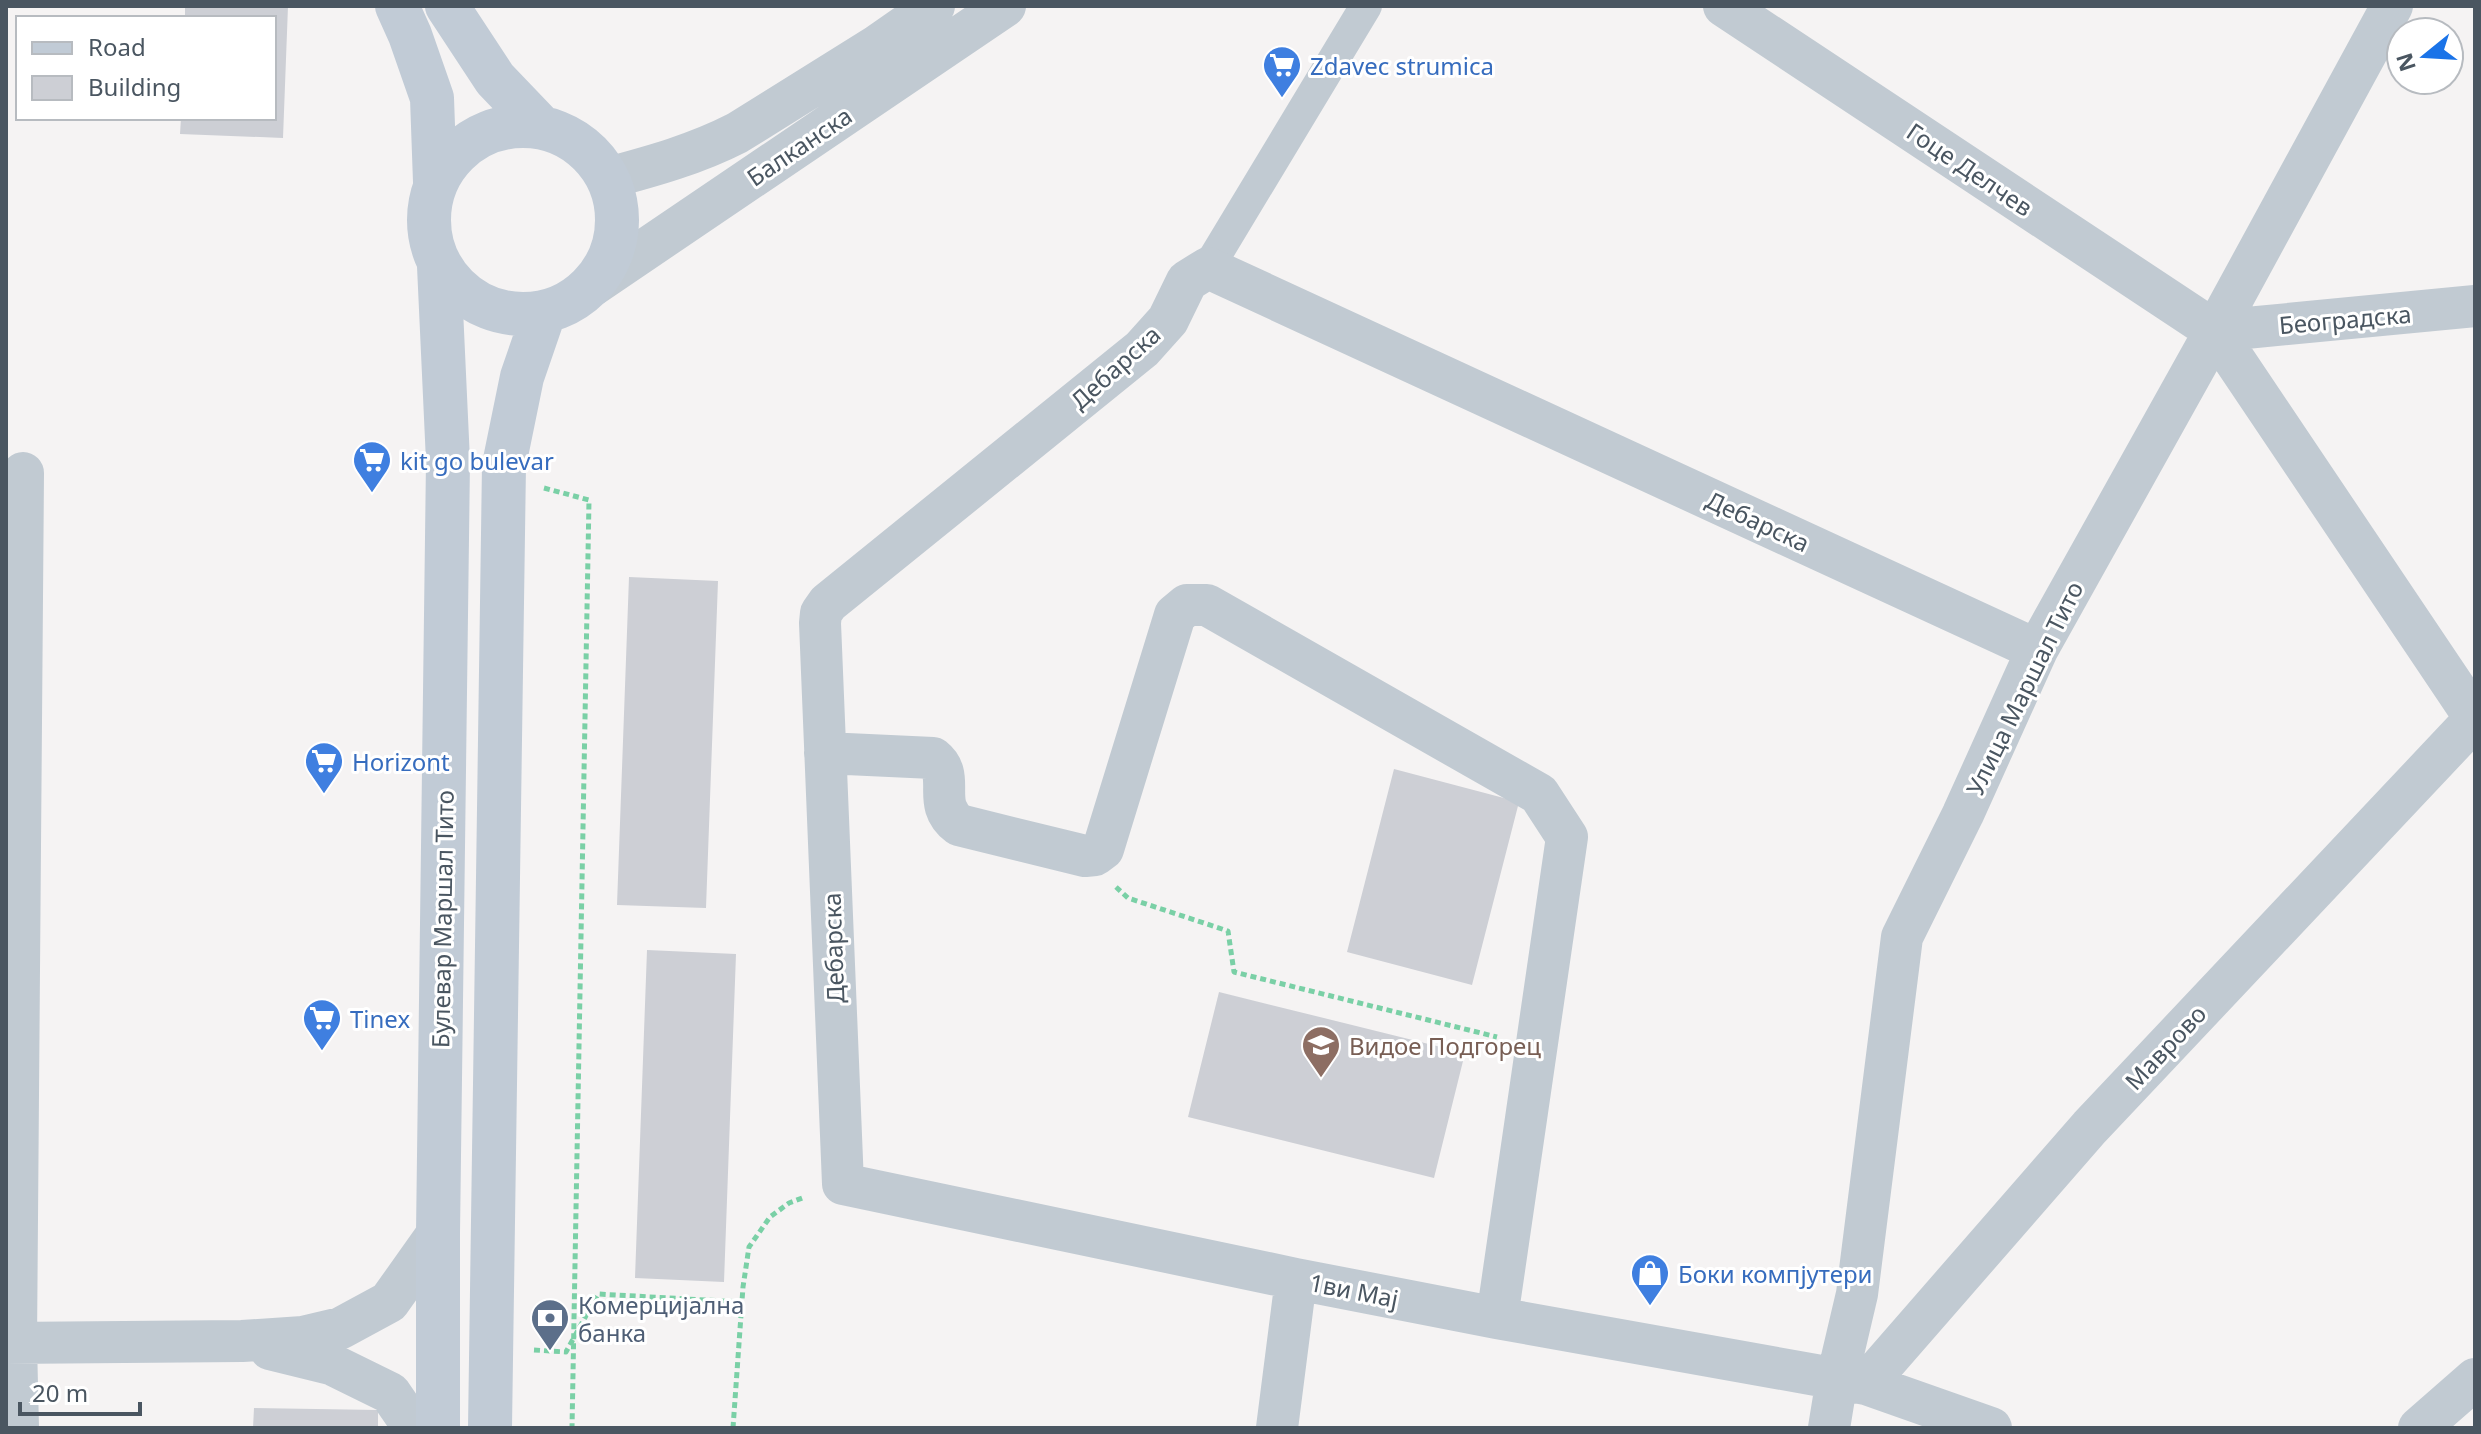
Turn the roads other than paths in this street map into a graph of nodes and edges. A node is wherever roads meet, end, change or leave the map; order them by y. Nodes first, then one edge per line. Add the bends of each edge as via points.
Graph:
1 (397, 6) edge
2 (447, 6) edge
3 (934, 6) edge
4 (1005, 6) edge
5 (1366, 6) edge
6 (1724, 6) edge
7 (2392, 6) edge
8 (540, 126) junction
9 (608, 178) junction
10 (435, 182) junction
11 (439, 266) junction
12 (1208, 268) junction
13 (593, 285) junction
14 (2475, 306) edge
15 (544, 313) junction
16 (2215, 331) junction
17 (23, 473) dead end
18 (2037, 650) junction
19 (2475, 719) edge
20 (825, 753) junction
21 (843, 1184) joint
22 (438, 1233) junction
23 (1296, 1279) junction
24 (1497, 1318) junction
25 (242, 1341) junction
26 (11, 1343) edge
27 (2475, 1379) edge
28 (1852, 1381) junction
29 (18, 1428) edge
30 (414, 1428) edge
31 (438, 1428) edge
32 (490, 1428) edge
33 (1277, 1428) edge
34 (1829, 1428) edge
35 (1991, 1428) edge
36 (2419, 1428) edge

1 - 10 main road via 432,98
2 - 8 main road via 495,79
3 - 9 street, Балканска via 727,138 663,164
4 - 13 street, Балканска
5 - 12 street
6 - 16 street, Гоце Делчев
7 - 16 street, Улица Маршал Тито
8 - 9 main road via 569,137 590,153
8 - 10 main road via 501,127 481,134 455,152
9 - 13 main road via 618,224 609,260
10 - 11 main road via 428,215
11 - 15 main road via 474,302 504,314
11 - 22 main road, Булевар Маршал Тито via 448,461
12 - 18 street, Дебарска
12 - 20 street, Дебарска via 1187,281 1168,320 1142,349 828,603 820,623
13 - 15 main road via 572,302
14 - 16 street, Београдска
15 - 32 main road via 522,377 504,465
16 - 18 street, Улица Маршал Тито
16 - 19 street
17 - 26 street
18 - 28 street, Улица Маршал Тито via 1902,937 1857,1294
19 - 28 street, Маврово
20 - 21 street, Дебарска
20 - 24 street via 933,758 944,773 945,808 959,825 1095,855 1103,849 1175,615 1187,605 1207,605 1539,794 1567,837
21 - 23 street, 1ви Мај
22 - 25 street via 389,1302 351,1323 303,1337
22 - 31 main road, Булевар Маршал Тито
23 - 24 street, 1ви Мај
23 - 33 street
24 - 28 street, 1ви Мај
25 - 26 street
25 - 30 street via 331,1364 390,1393
26 - 29 street
27 - 36 street
28 - 34 street, Улица Маршал Тито
28 - 35 street, 1ви Мај

